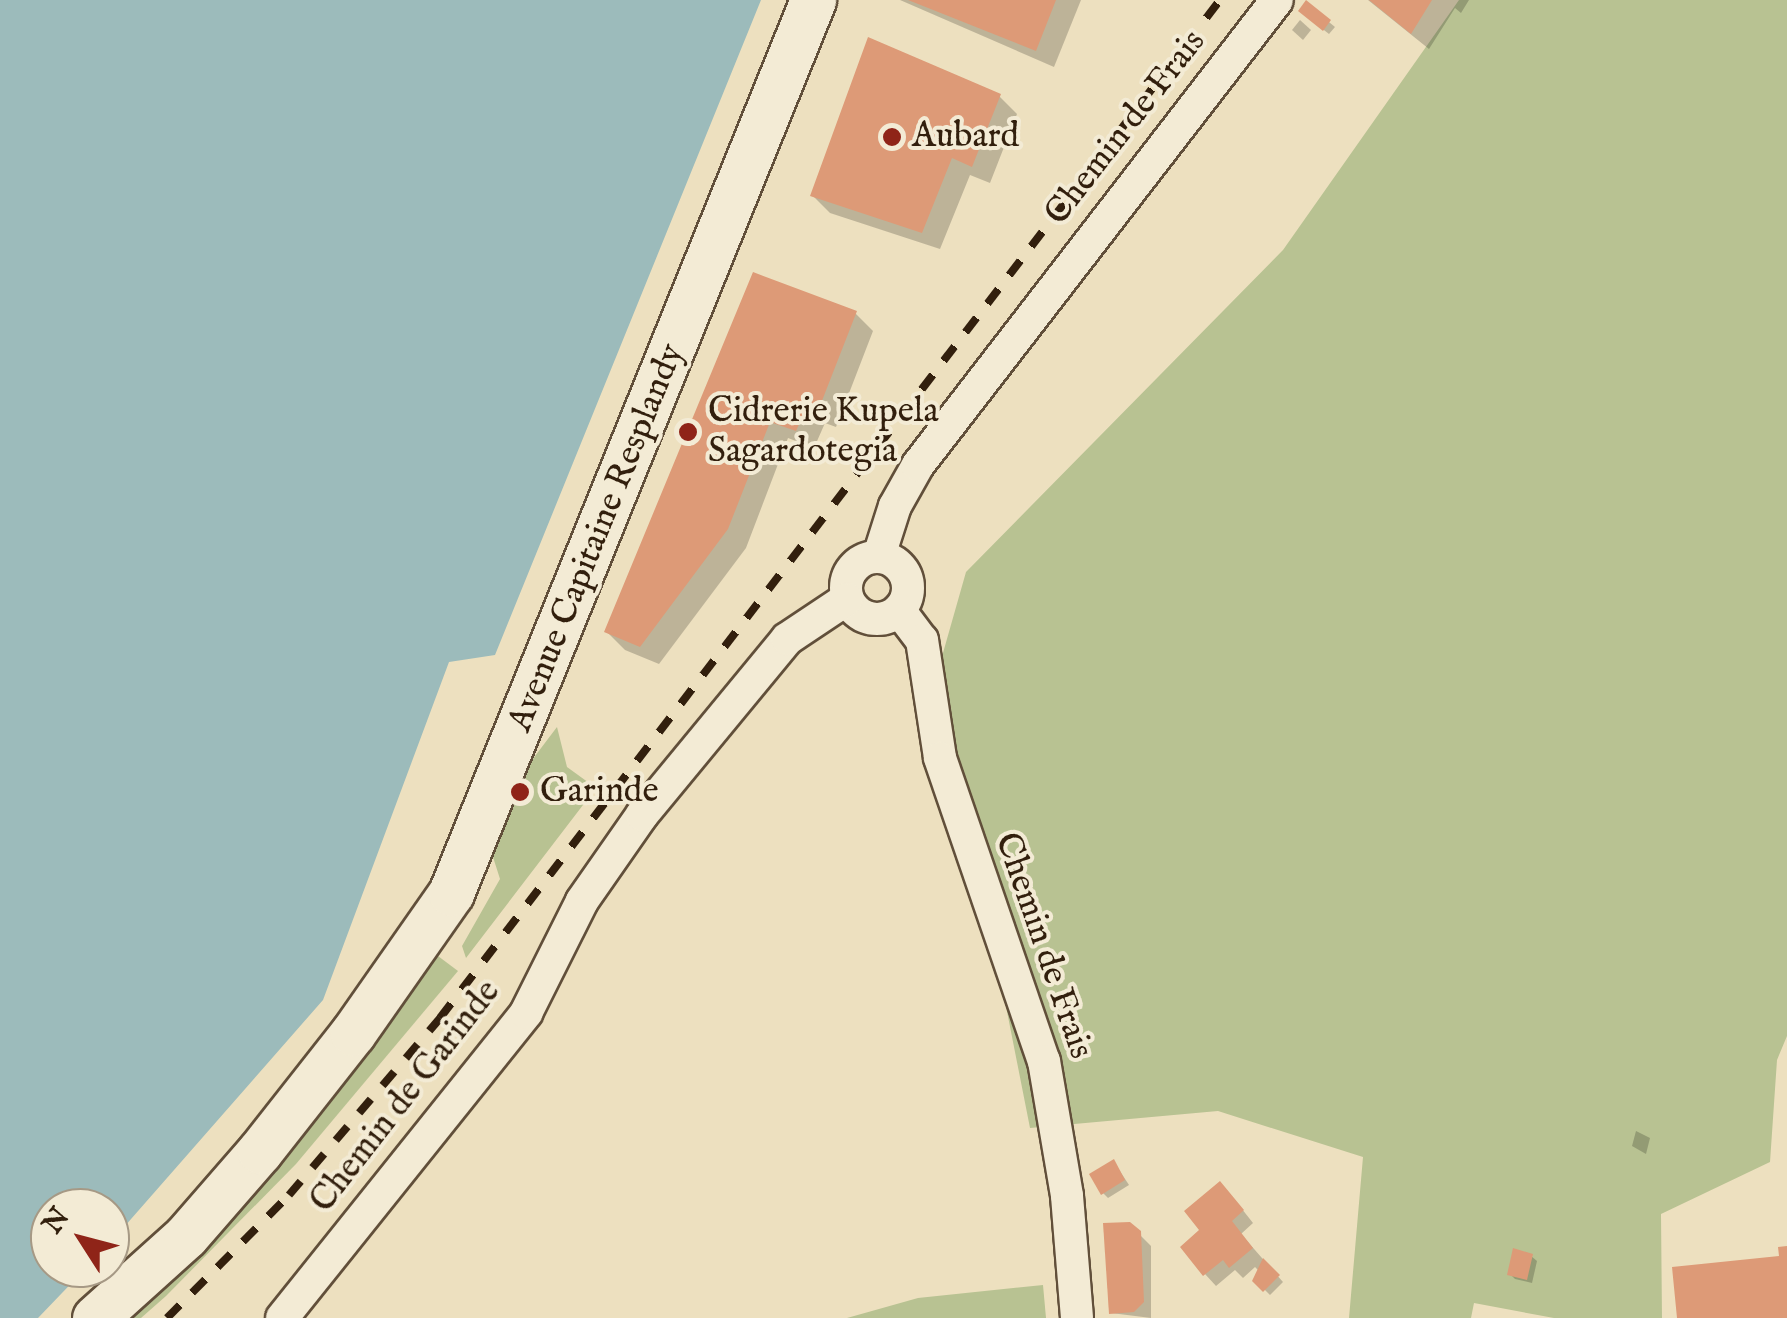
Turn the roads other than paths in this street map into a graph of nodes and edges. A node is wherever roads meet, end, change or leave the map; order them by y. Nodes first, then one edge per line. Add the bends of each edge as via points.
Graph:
1 (812, 0) edge
2 (1277, 0) edge
3 (879, 556) junction
4 (848, 599) junction
5 (899, 610) junction
6 (96, 1318) edge
7 (282, 1318) edge
8 (1077, 1318) edge

1 - 6 main road, Avenue Capitaine Resplandy via 451,893 354,1034 260,1151 186,1236
2 - 3 street, Chemin de Frais via 918,465 894,506
3 - 4 street, Chemin de Frais via 848,574
3 - 5 street, Chemin de Frais via 907,577
4 - 5 street via 876,620
4 - 7 street, Chemin de Garinde via 786,639 642,814 582,901 526,1013
5 - 8 street, Chemin de Frais via 922,640 946,775 1044,1061 1067,1196

